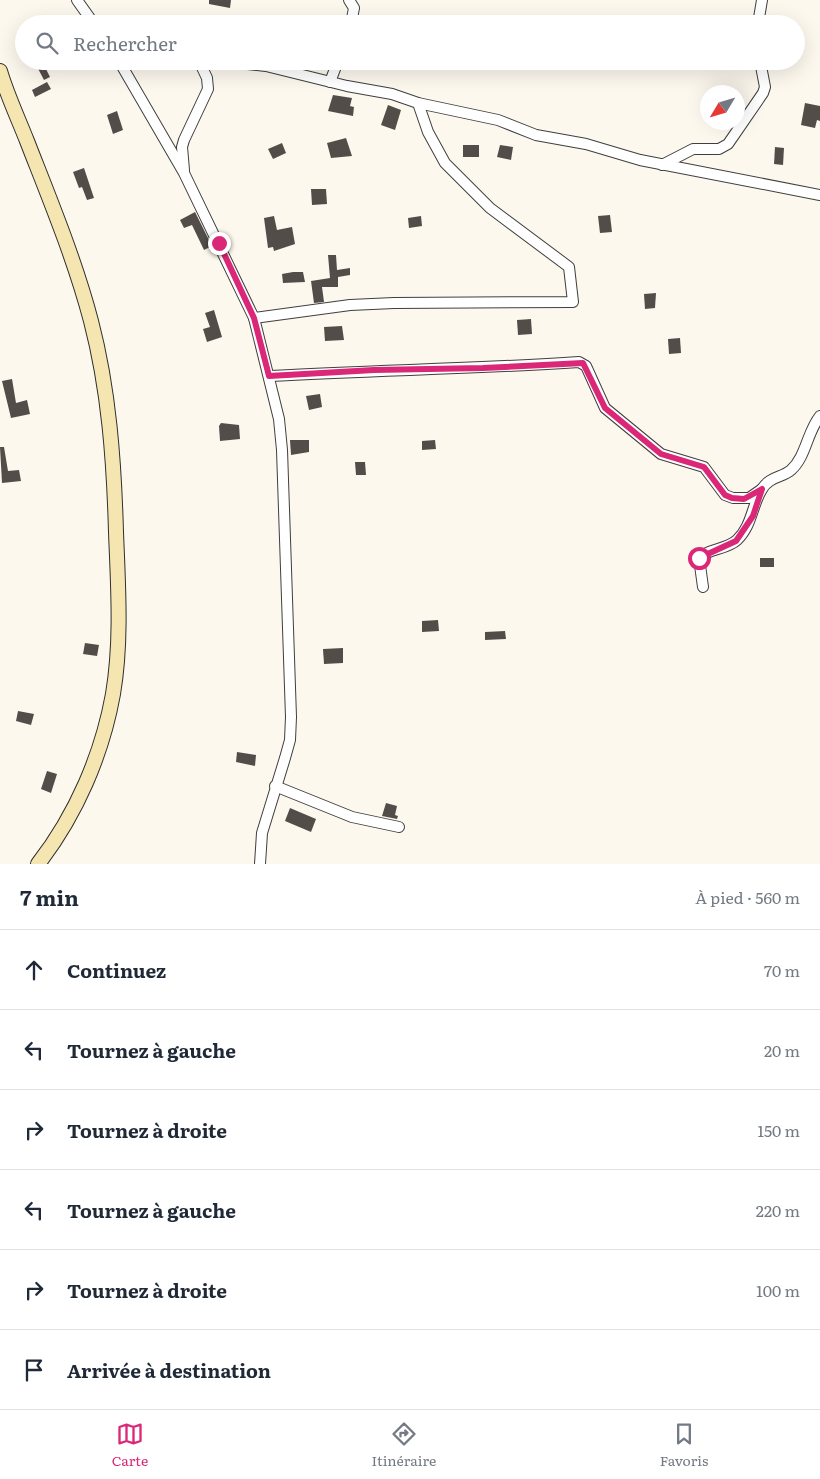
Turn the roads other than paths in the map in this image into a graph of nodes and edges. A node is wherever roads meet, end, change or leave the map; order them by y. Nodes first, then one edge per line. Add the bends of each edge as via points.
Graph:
1 (77, 0) edge
2 (349, 0) edge
3 (762, 0) edge
4 (88, 15) edge
5 (353, 15) edge
6 (760, 15) edge
7 (124, 70) edge
8 (203, 70) edge
9 (282, 70) edge
10 (335, 70) edge
11 (762, 70) edge
12 (0, 71) edge
13 (330, 82) junction
14 (418, 103) junction
15 (662, 165) junction
16 (184, 173) junction
17 (820, 195) edge
18 (254, 318) junction
19 (269, 376) junction
20 (820, 416) edge
21 (762, 489) junction
22 (703, 587) dead end
23 (275, 786) junction
24 (399, 827) dead end
25 (38, 864) edge
26 (260, 864) edge

1 - 4 street
2 - 5 street via 354,8
3 - 6 street
7 - 16 street
8 - 16 street via 209,85 182,147
9 - 13 street
10 - 13 street
11 - 15 street via 763,93 728,144 719,148 694,149
12 - 25 street via 62,232 91,320 108,412 115,474 118,607 113,694 78,801 56,842
13 - 14 street via 398,95
14 - 15 street via 498,120 536,135 586,144
14 - 18 street via 428,132 445,163 490,208 569,266 572,302 376,304
15 - 17 street
16 - 18 street
18 - 19 street
19 - 21 street via 579,362 586,366 605,408 661,454 704,467 725,495 732,498 744,499
19 - 23 street via 282,450 291,717 286,758
20 - 21 street via 795,465
21 - 22 street via 753,516 736,541 699,558
23 - 24 street via 352,817
23 - 26 street via 262,832

